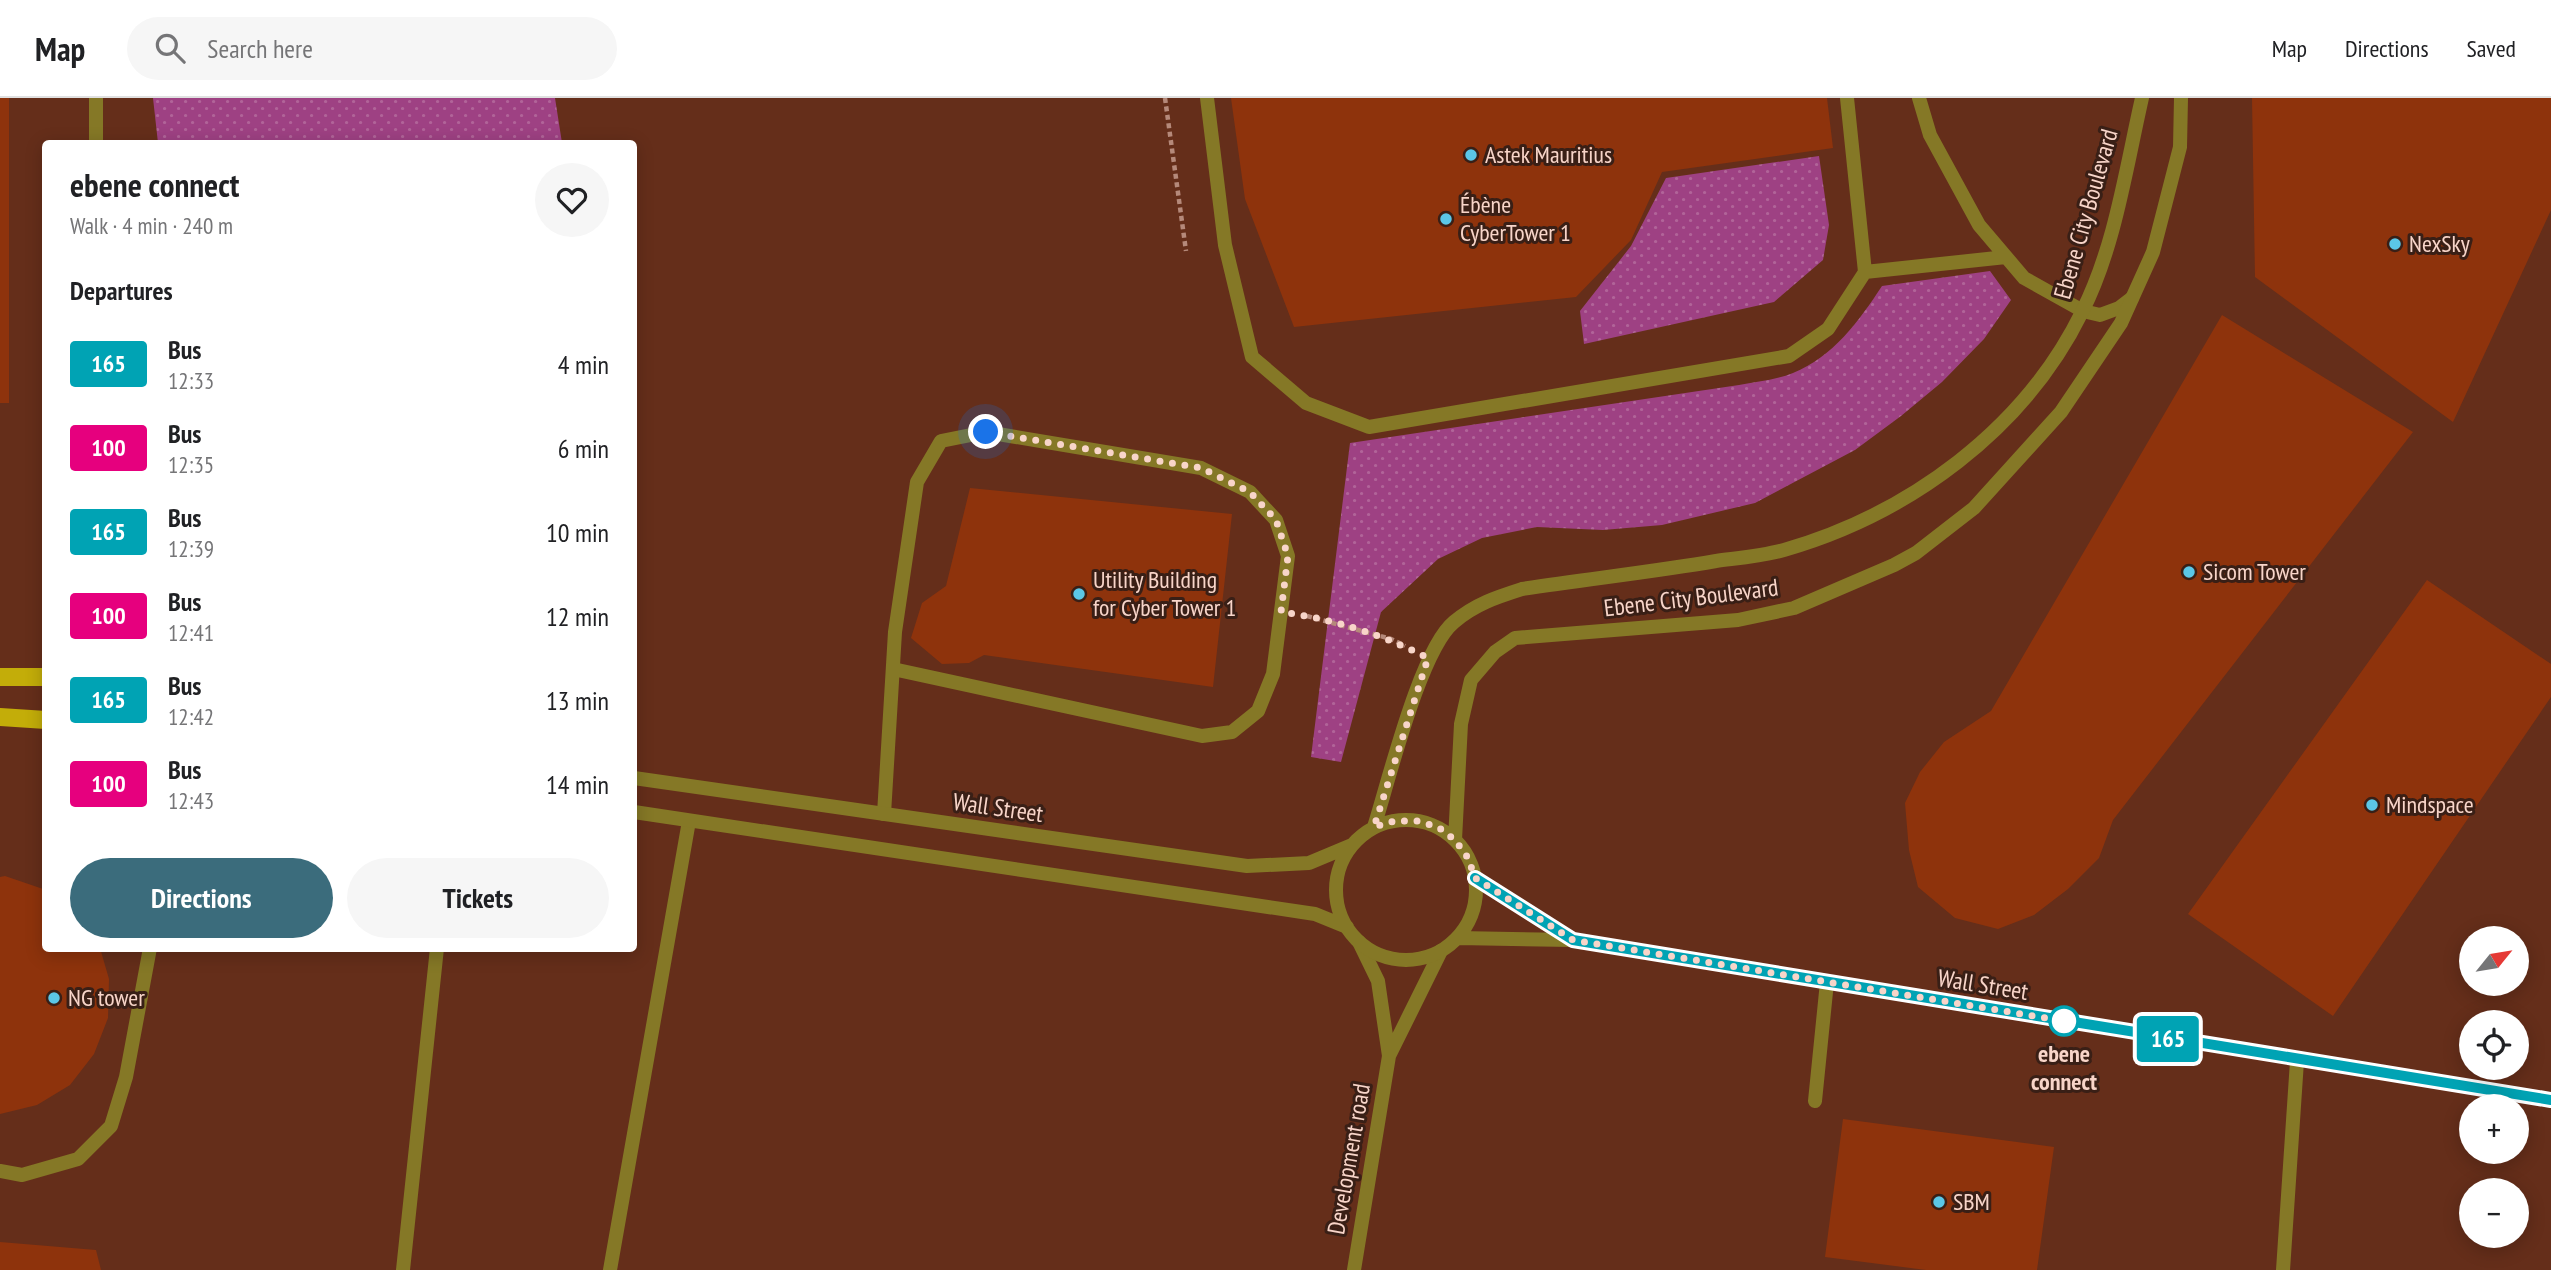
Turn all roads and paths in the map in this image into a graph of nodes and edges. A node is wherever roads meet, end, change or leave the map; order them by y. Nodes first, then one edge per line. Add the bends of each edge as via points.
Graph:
1 (96, 98) edge
2 (1165, 98) edge
3 (1207, 98) edge
4 (1847, 98) edge
5 (1919, 98) edge
6 (2141, 98) edge
7 (2181, 98) edge
8 (96, 140) edge
9 (1186, 251) dead end
10 (2006, 257) junction
11 (1865, 272) junction
12 (2132, 298) junction
13 (2083, 311) junction
14 (1281, 612) junction
15 (1428, 658) junction
16 (893, 669) junction
17 (0, 677) edge
18 (42, 677) edge
19 (0, 717) edge
20 (42, 720) edge
21 (637, 778) edge
22 (637, 812) edge
23 (884, 814) junction
24 (689, 821) junction
25 (1374, 827) junction
26 (1455, 840) junction
27 (1352, 845) junction
28 (1475, 878) junction
29 (1347, 927) junction
30 (1458, 938) junction
31 (1573, 940) junction
32 (1359, 942) junction
33 (1441, 951) junction
34 (149, 952) edge
35 (437, 952) edge
36 (1827, 982) junction
37 (1389, 1056) junction
38 (2297, 1061) junction
39 (2551, 1100) edge
40 (1815, 1101) dead end
41 (0, 1171) edge
42 (402, 1270) edge
43 (610, 1270) edge
44 (1354, 1270) edge
45 (2283, 1270) edge

1 - 8 street
2 - 9 path
3 - 11 street via 1225,245 1252,357 1306,402 1369,427 1789,356 1828,329
4 - 11 street
5 - 10 street via 1930,135 1979,225
6 - 13 street, Ebene City Boulevard via 2122,188
7 - 12 street, Ebene City Boulevard via 2180,147 2152,253
10 - 11 street
10 - 13 street via 2024,278
12 - 13 street via 2100,315
12 - 26 street, Ebene City Boulevard via 2121,323 2061,412 1974,508 1916,553 1794,608 1738,620 1515,638 1495,652 1471,680 1461,724
13 - 15 street, Ebene City Boulevard via 2043,374 1976,449 1919,491 1858,524 1783,550 1522,589 1481,602 1452,623
14 - 15 path via 1317,617 1391,639
14 - 16 street via 1273,674 1258,711 1232,732 1202,736
14 - 16 street via 1288,556 1276,520 1250,492 1201,468 986,432 941,441 918,482
15 - 25 street, Ebene City Boulevard
16 - 23 street
17 - 18 main road
19 - 20 main road
21 - 23 street, Wall Street
22 - 24 street
23 - 27 street, Wall Street via 1247,866 1309,863
24 - 29 street via 1315,914
24 - 43 street
25 - 26 street via 1417,821 1438,827
25 - 27 street
26 - 28 street
27 - 29 street via 1340,864 1336,886 1338,909
28 - 30 street via 1476,899
28 - 31 street, Wall Street
29 - 32 street
30 - 31 street, Wall Street
30 - 33 street
31 - 36 street, Wall Street
32 - 33 street via 1399,960 1416,961
32 - 37 street via 1378,981
33 - 37 street
34 - 41 street via 126,1077 111,1125 78,1159 22,1175
35 - 42 street
36 - 38 street, Wall Street
36 - 40 street
37 - 44 street, Development road
38 - 39 street, Wall Street
38 - 45 street

